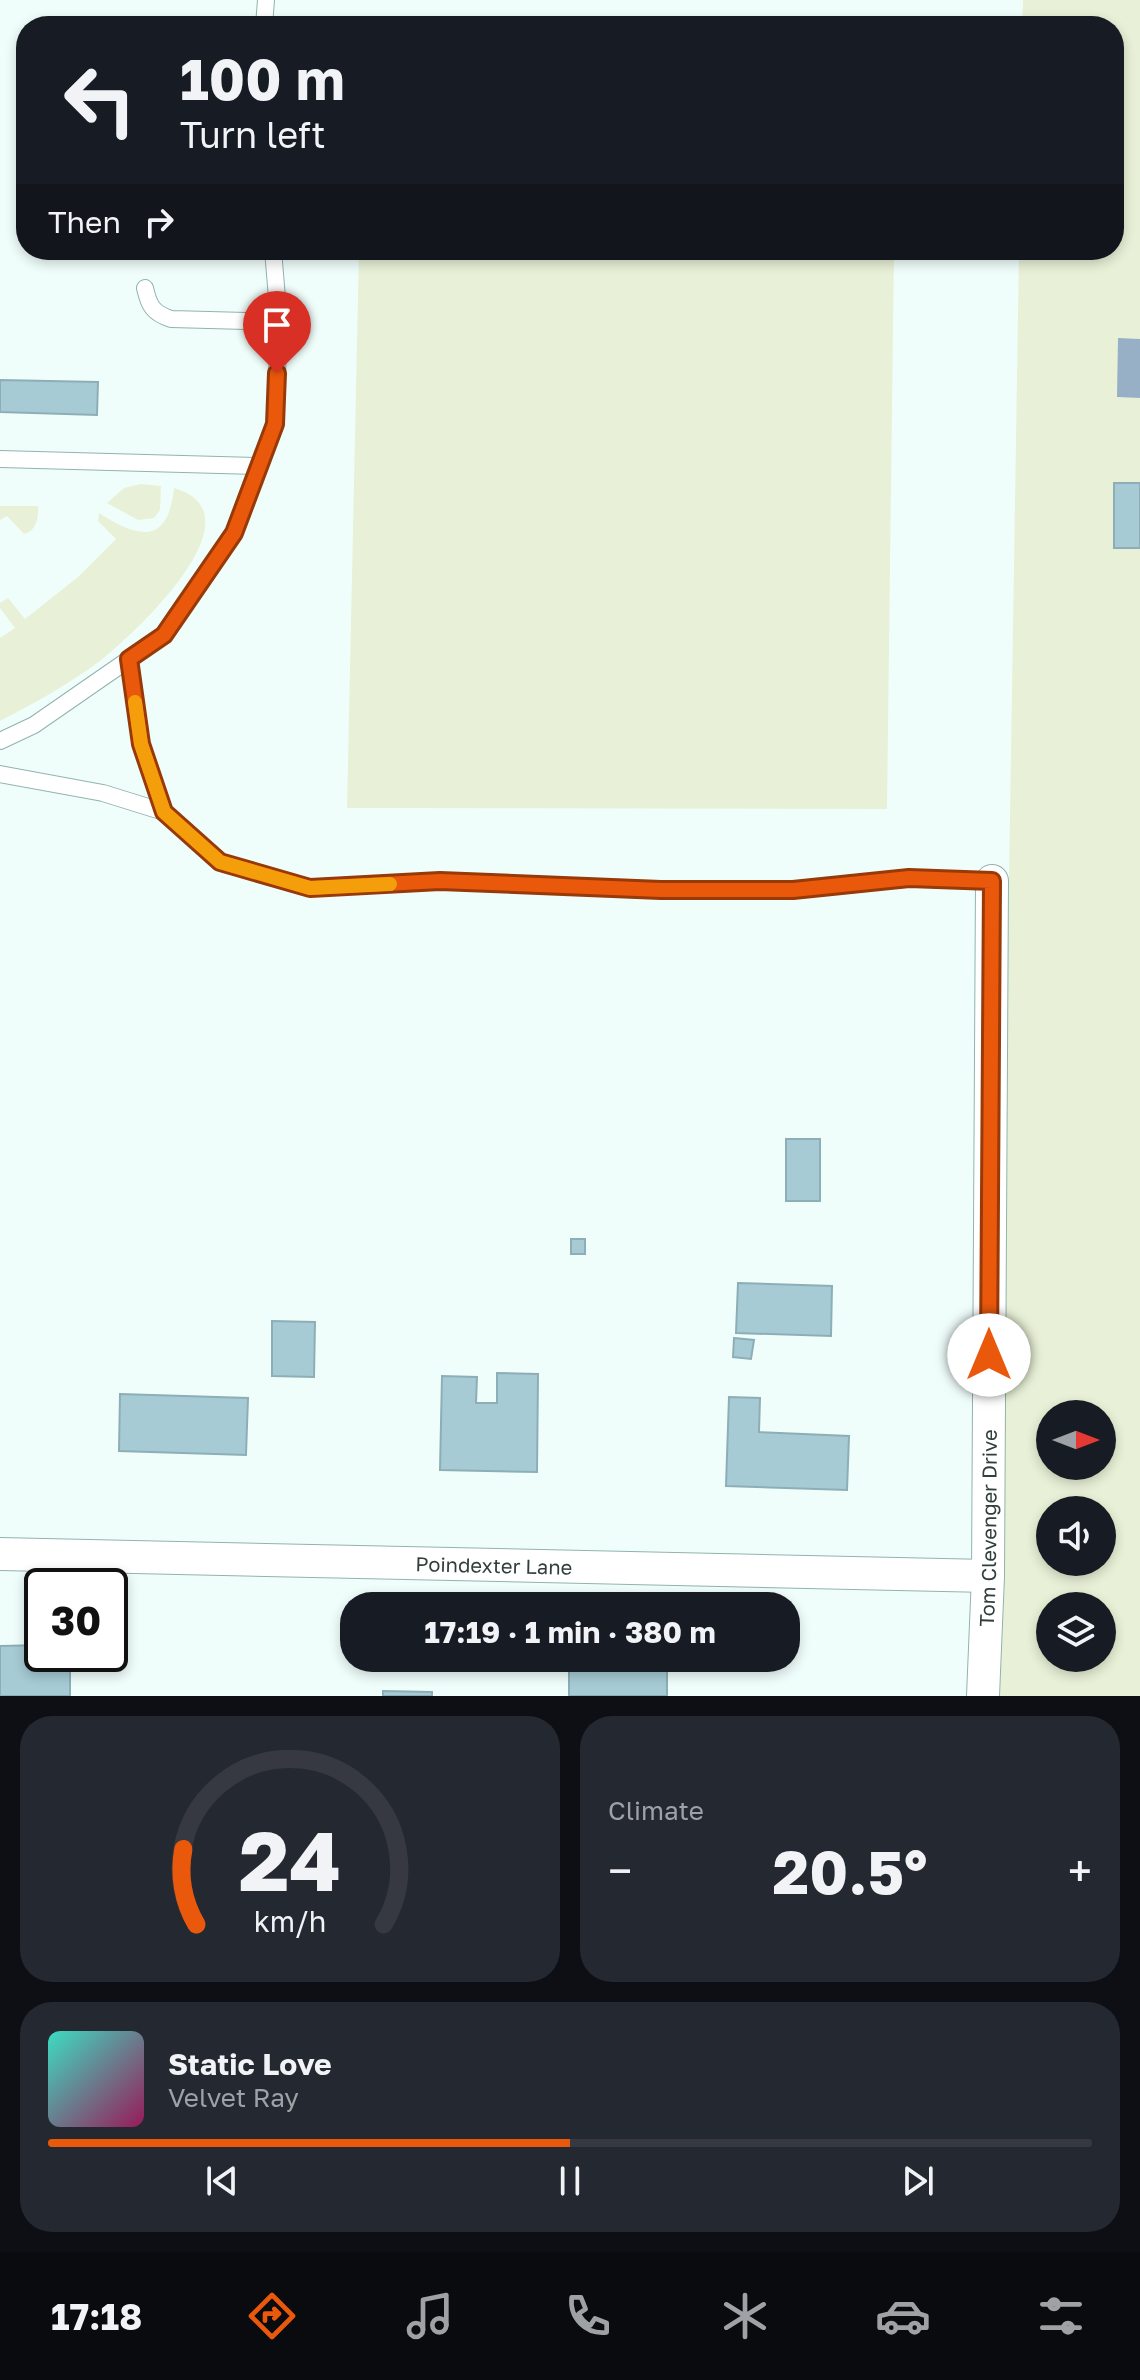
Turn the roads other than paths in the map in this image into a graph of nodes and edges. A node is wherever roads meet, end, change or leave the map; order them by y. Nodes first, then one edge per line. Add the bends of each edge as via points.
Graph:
1 (274, 260) edge
2 (145, 288) dead end
3 (279, 322) junction
4 (0, 459) edge
5 (259, 466) junction
6 (129, 659) junction
7 (0, 741) edge
8 (0, 774) edge
9 (164, 812) junction
10 (992, 881) joint
11 (0, 1554) edge
12 (988, 1576) junction
13 (983, 1696) edge

1 - 3 lane
2 - 3 lane via 149,305 171,319
3 - 5 lane via 275,424
4 - 5 lane
5 - 6 lane via 234,533 164,635
6 - 7 lane via 34,725
6 - 9 lane via 141,744
8 - 9 lane via 103,793
9 - 10 lane via 220,862 310,888 440,881 793,890 909,878
10 - 12 street, Tom Clevenger Drive
11 - 12 street, Poindexter Lane
12 - 13 street, Tom Clevenger Drive

